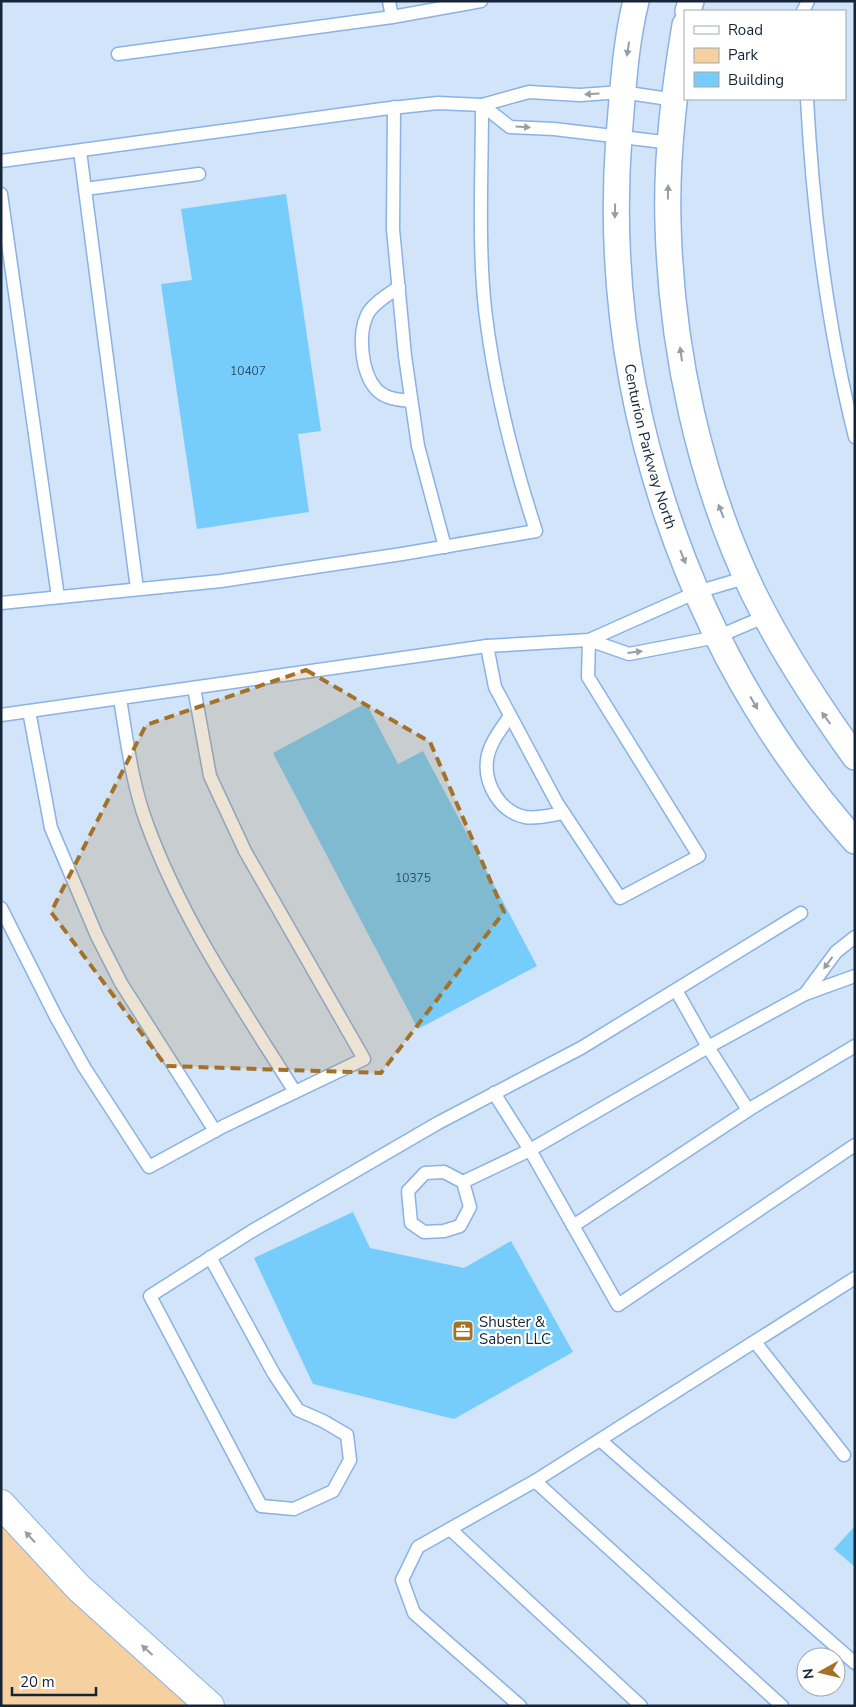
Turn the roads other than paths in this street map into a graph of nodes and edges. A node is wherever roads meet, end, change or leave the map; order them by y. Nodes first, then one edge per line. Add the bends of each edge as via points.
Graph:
1 (389, 1) edge
2 (481, 1) edge
3 (636, 1) edge
4 (392, 17) junction
5 (684, 32) edge
6 (118, 54) dead end
7 (622, 92) junction
8 (675, 100) junction
9 (807, 100) edge
10 (482, 105) junction
11 (394, 107) junction
12 (619, 137) junction
13 (672, 143) junction
14 (80, 152) junction
15 (1, 161) edge
16 (199, 174) dead end
17 (85, 189) junction
18 (1, 194) edge
19 (398, 287) junction
20 (411, 402) junction
21 (855, 437) edge
22 (445, 547) junction
23 (748, 577) junction
24 (136, 589) junction
25 (697, 592) junction
26 (58, 597) junction
27 (1, 603) edge
28 (766, 616) junction
29 (718, 637) junction
30 (589, 640) junction
31 (488, 646) junction
32 (194, 688) junction
33 (120, 699) junction
34 (29, 711) junction
35 (1, 715) edge
36 (510, 716) junction
37 (855, 757) edge
38 (564, 813) junction
39 (855, 841) edge
40 (1, 908) edge
41 (801, 913) dead end
42 (855, 937) edge
43 (855, 976) edge
44 (676, 990) junction
45 (805, 994) junction
46 (855, 1046) edge
47 (708, 1047) junction
48 (295, 1092) junction
49 (494, 1093) junction
50 (748, 1110) junction
51 (216, 1131) junction
52 (855, 1145) edge
53 (530, 1150) junction
54 (463, 1182) junction
55 (573, 1226) junction
56 (210, 1257) junction
57 (855, 1278) edge
58 (755, 1342) junction
59 (600, 1440) junction
60 (844, 1455) dead end
61 (535, 1481) junction
62 (1, 1504) edge
63 (450, 1529) junction
64 (855, 1663) edge
65 (210, 1706) edge
66 (520, 1706) edge
67 (640, 1706) edge
68 (782, 1706) edge

1 - 4 lane
2 - 4 lane
3 -> 7 street, Centurion Parkway North
4 - 6 lane
5 - 8 street
7 - 8 lane
7 -> 10 lane via 580,95 529,92
7 - 12 street, Centurion Parkway North
8 - 13 street
9 - 21 lane via 812,192 839,374
10 - 11 lane via 438,103
10 -> 12 lane via 510,126
10 - 22 lane via 485,308 513,463 536,531
11 - 14 lane
11 - 19 lane via 393,228
12 - 13 lane
12 -> 25 street, Centurion Parkway North via 615,225 621,311 630,375 639,421 669,525
23 -> 13 street via 719,507 690,409 682,366 668,223
14 - 15 lane
14 - 17 lane
16 - 17 lane
17 - 24 lane
18 - 26 lane
19 - 20 lane
19 - 20 lane via 367,314 360,343 376,389 391,399
20 - 22 lane via 418,446
22 - 24 lane via 221,580
23 - 25 lane
23 - 28 street
24 - 26 lane
25 - 29 street, Centurion Parkway North
25 - 30 lane
26 - 27 lane
28 - 29 lane
37 -> 28 street via 812,698
30 -> 29 lane via 629,654
29 -> 39 street, Centurion Parkway North via 768,727 827,809
30 - 31 lane
30 - 38 lane via 588,677 699,856 620,898
31 - 32 lane
31 - 36 lane via 495,687
32 - 33 lane
32 - 48 lane via 210,776 245,851 364,1059
33 - 34 lane
33 - 48 lane via 131,768 146,823 168,877 195,932
34 - 35 lane
34 - 51 lane via 51,828 97,936 121,983
36 - 38 lane
36 - 38 lane via 490,747 486,761 489,782 496,798 506,808 524,817
40 - 51 lane via 84,1067 149,1167
41 - 44 lane
42 -> 45 lane via 836,952
43 - 45 lane
44 - 47 lane
44 - 49 lane via 580,1048
45 - 47 lane
46 - 50 lane
47 - 50 lane
47 - 53 lane
48 - 51 lane
49 - 53 lane
49 - 56 lane
50 - 55 lane
52 - 55 lane via 618,1305
53 - 54 lane
53 - 55 lane
54 - 54 lane via 444,1172 425,1174 408,1190 411,1223 424,1232 460,1226 470,1207
56 - 56 lane via 150,1296 261,1506 294,1509 333,1491 350,1460 347,1435 298,1410 274,1374
57 - 58 lane
58 - 59 lane
58 - 60 lane
59 - 61 lane
59 - 64 lane
61 - 63 lane
61 - 68 lane
65 -> 62 highway via 79,1588
63 - 66 lane via 418,1547 402,1580 414,1613
63 - 67 lane

